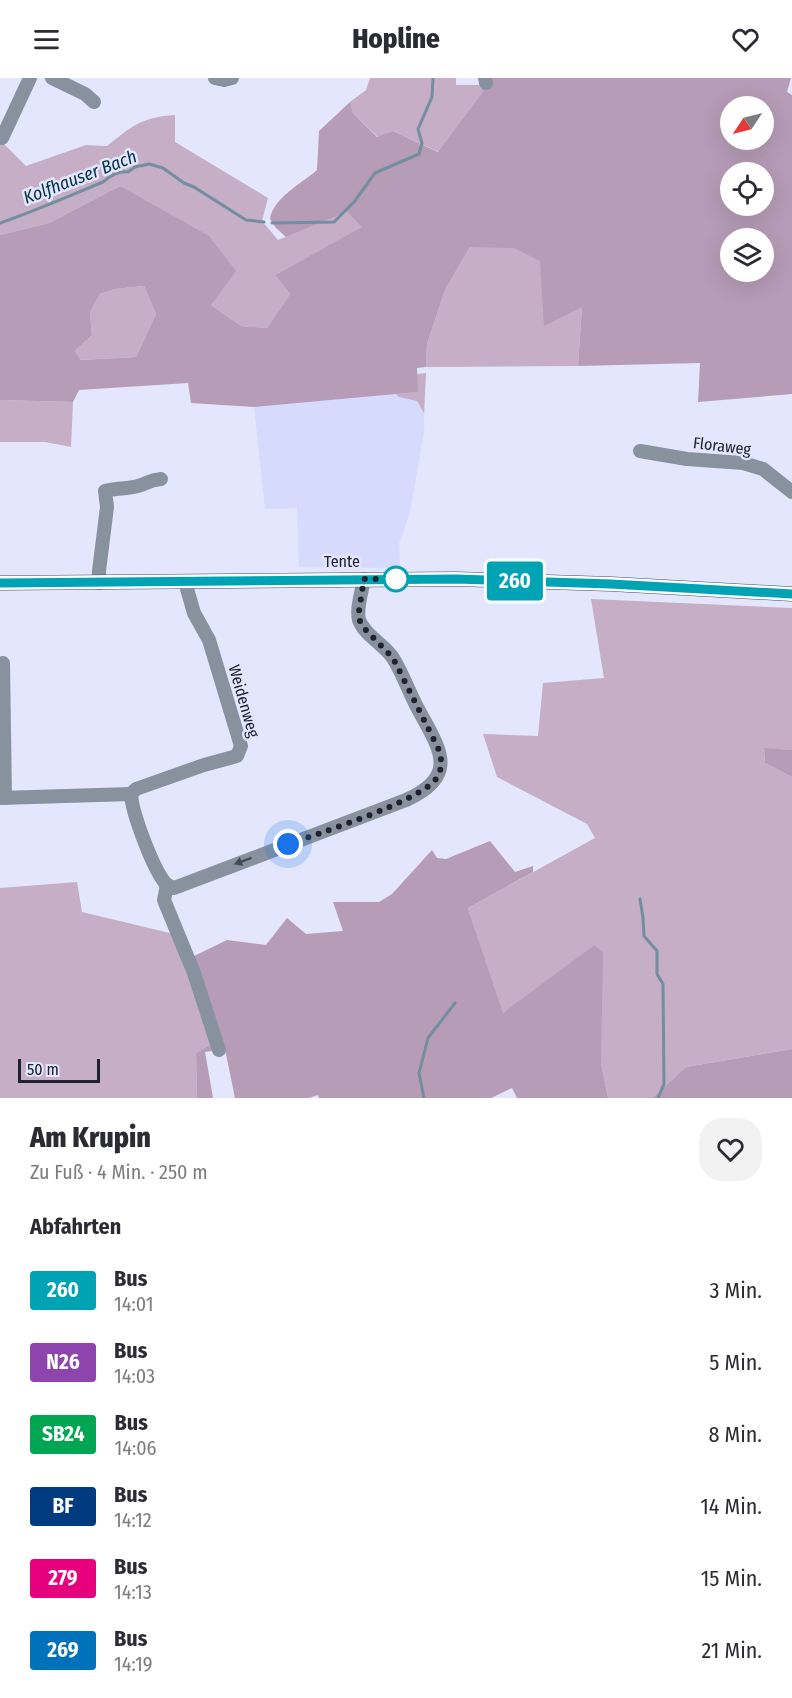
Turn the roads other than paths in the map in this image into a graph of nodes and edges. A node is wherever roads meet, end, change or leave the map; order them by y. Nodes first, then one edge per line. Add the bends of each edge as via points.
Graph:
1 (30, 78) edge
2 (52, 78) edge
3 (215, 78) edge
4 (232, 78) edge
5 (94, 102) dead end
6 (2, 138) dead end
7 (640, 451) dead end
8 (161, 479) dead end
9 (792, 492) edge
10 (364, 579) junction
11 (185, 582) junction
12 (0, 583) edge
13 (99, 583) junction
14 (792, 594) edge
15 (3, 663) dead end
16 (131, 794) junction
17 (3, 798) edge
18 (167, 885) junction
19 (219, 1050) dead end

1 - 6 street
2 - 5 street
3 - 4 street
7 - 9 street, Floraweg via 743,463 763,469
8 - 13 street via 105,492
10 - 11 main road, Tente
10 - 14 main road, Tente via 540,581
10 -> 18 street via 359,619 393,658 430,731 441,758 436,778 406,800 174,888
11 - 13 main road, Tente
11 - 16 street, Weidenweg via 194,613 209,640 241,746 237,756 136,789
12 - 13 main road, Tente
15 - 17 street, Weidenweg
16 - 17 street, Weidenweg
16 - 18 street via 131,804 152,859 160,879
18 - 19 street via 165,900

